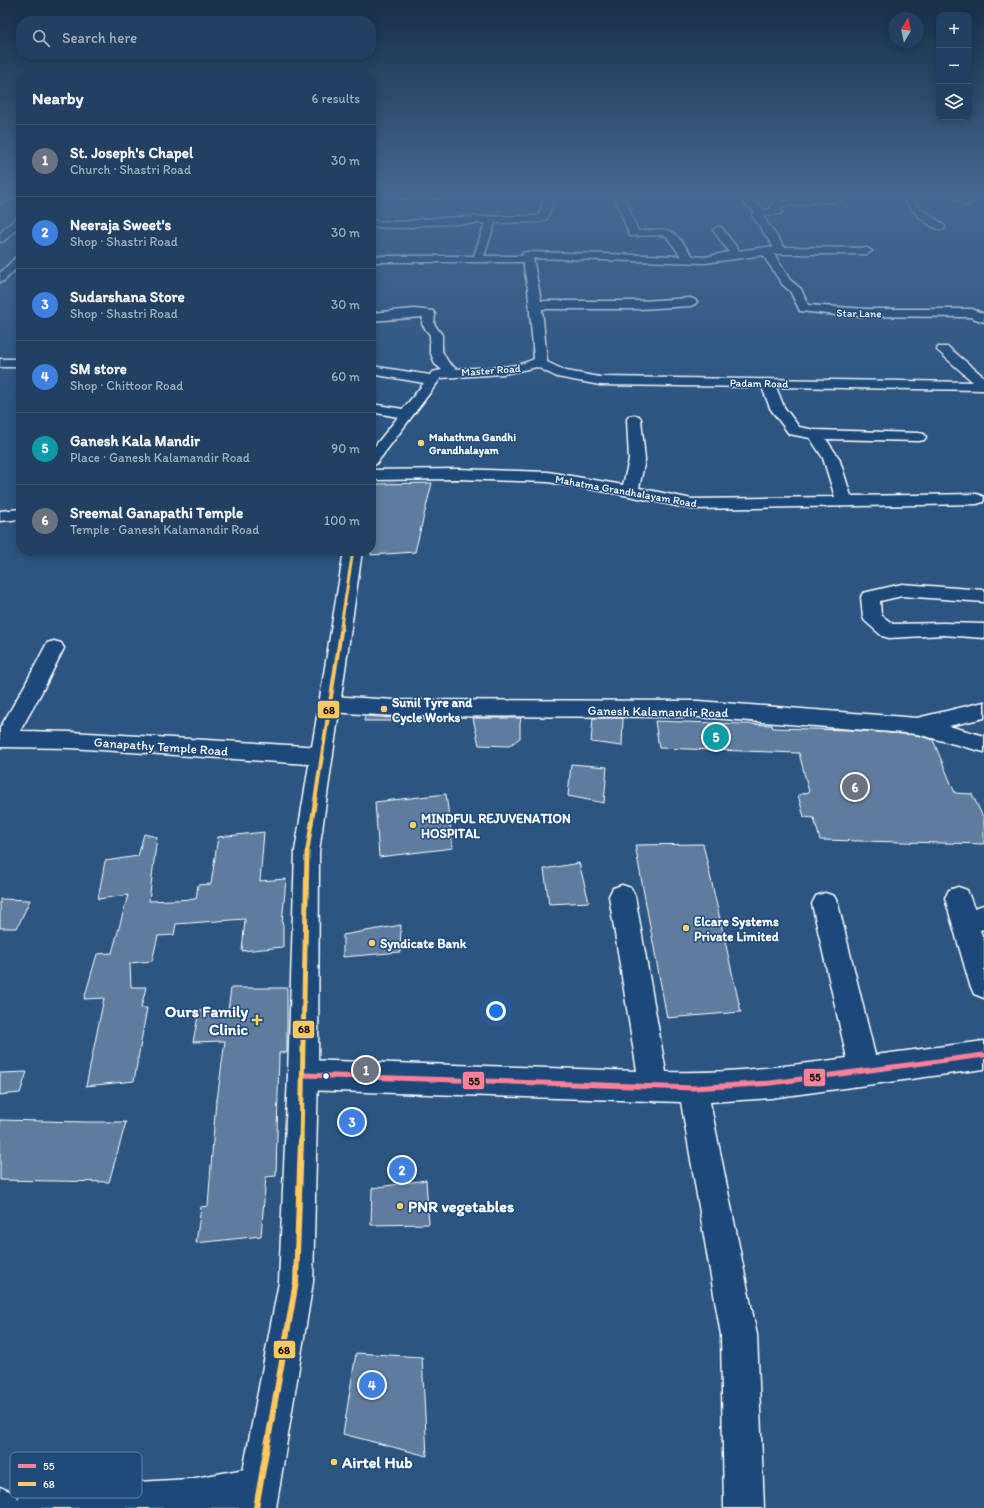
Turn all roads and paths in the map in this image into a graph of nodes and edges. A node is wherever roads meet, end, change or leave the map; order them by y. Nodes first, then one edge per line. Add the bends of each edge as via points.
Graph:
1 (529, 265) edge
2 (776, 265) edge
3 (0, 266) edge
4 (12, 266) joint
5 (0, 279) edge
6 (691, 302) dead end
7 (535, 305) junction
8 (376, 317) edge
9 (984, 318) edge
10 (943, 350) dead end
11 (537, 362) junction
12 (0, 363) edge
13 (16, 363) edge
14 (376, 371) edge
15 (452, 372) junction
16 (433, 380) junction
17 (767, 383) junction
18 (984, 385) edge
19 (376, 409) edge
20 (407, 414) junction
21 (634, 419) dead end
22 (815, 434) junction
23 (919, 437) dead end
24 (376, 454) edge
25 (376, 476) edge
26 (630, 491) junction
27 (977, 499) dead end
28 (844, 501) junction
29 (16, 514) edge
30 (0, 516) edge
31 (352, 556) edge
32 (984, 596) edge
33 (984, 630) edge
34 (54, 648) dead end
35 (330, 704) junction
36 (984, 710) edge
37 (917, 726) junction
38 (2, 740) edge
39 (984, 744) edge
40 (322, 756) junction
41 (622, 896) dead end
42 (958, 898) dead end
43 (825, 904) dead end
44 (975, 920) edge
45 (984, 985) edge
46 (984, 1055) edge
47 (864, 1071) junction
48 (303, 1075) junction
49 (654, 1086) junction
50 (693, 1088) junction
51 (259, 1496) edge
52 (34, 1508) edge
53 (744, 1508) edge

1 - 7 street, Master Road
2 - 9 street, Star Lane via 786,282 796,289 804,308 873,314 972,313
3 - 4 street
4 - 5 street
6 - 7 street via 640,305
7 - 11 street, Master Road via 541,361
8 - 15 street via 429,314 428,324 436,335 436,351 442,364
10 - 18 street
11 - 15 street, Master Road via 521,368
11 - 17 street, Padam Road via 562,374 600,381
12 - 13 street
14 - 16 street
15 - 16 street, Master Road via 436,375
16 - 20 street, Master Road
17 - 18 street, Padam Road
17 - 22 street via 777,408 794,431
19 - 20 street
20 - 24 street, Master Road
21 - 26 street via 638,460
22 - 23 street
22 - 28 street via 831,458
25 - 26 street, Mahatma Grandhalayam Road via 458,474 548,477
26 - 28 street, Mahatma Grandhalayam Road via 692,504
27 - 28 street, Mahatma Grandhalayam Road
29 - 30 street
31 - 35 street
32 - 33 street via 902,590 870,597 872,617 889,631
34 - 38 street via 35,686
35 - 37 street, Ganesh Kalamandir Road via 394,708 698,709
35 - 40 street
36 - 37 street, Ganesh Kalamandir Road
37 - 39 street
38 - 40 street, Ganapathy Temple Road via 71,740
40 - 48 street via 307,852
41 - 49 street
42 - 44 street
43 - 47 street
44 - 45 street
46 - 47 street
47 - 50 street via 771,1083
48 - 49 street
48 - 51 street via 296,1282
49 - 50 street
50 - 53 street via 739,1335
51 - 52 street

